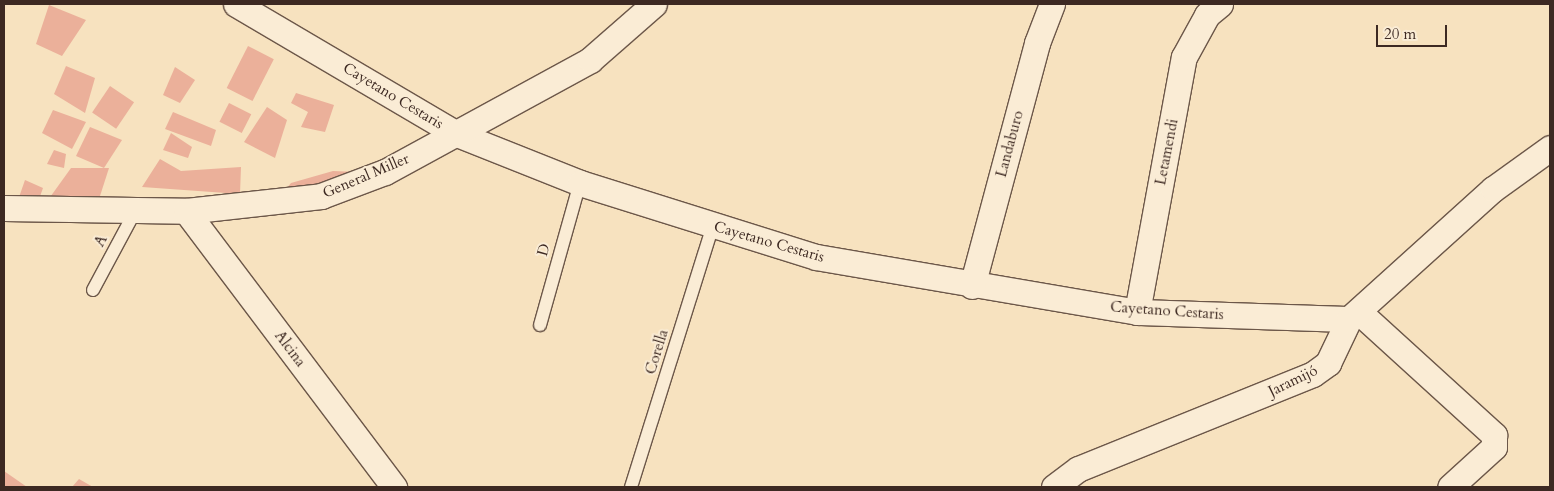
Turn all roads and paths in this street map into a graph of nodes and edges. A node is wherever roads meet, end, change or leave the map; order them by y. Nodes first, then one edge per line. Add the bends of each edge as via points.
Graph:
1 (236, 4) edge
2 (654, 4) edge
3 (1052, 4) edge
4 (1220, 4) edge
5 (457, 134) junction
6 (1550, 148) edge
7 (580, 184) junction
8 (4, 208) edge
9 (137, 208) junction
10 (186, 211) junction
11 (713, 226) junction
12 (972, 286) junction
13 (93, 290) dead end
14 (1137, 312) junction
15 (1354, 315) junction
16 (540, 325) dead end
17 (1081, 478) edge
18 (394, 487) edge
19 (631, 487) edge
20 (1054, 487) edge
21 (1450, 487) edge

1 - 5 street, Cayetano Cestaris
2 - 5 street, General Miller via 590,60
3 - 12 street, Landaburo via 1037,43
4 - 14 street, Letamendi via 1207,15 1184,57
5 - 7 street, Cayetano Cestaris
5 - 10 street, General Miller via 385,172 321,196
6 - 15 street, Jaramijó via 1494,190
7 - 11 street, Cayetano Cestaris
7 - 16 lane, D
8 - 9 street, General Miller
9 - 10 street, General Miller
9 - 13 lane, A
10 - 18 street, Alcina
11 - 12 street, Cayetano Cestaris via 816,257
11 - 19 lane, Corella
12 - 14 street, Cayetano Cestaris
14 - 15 street, Cayetano Cestaris
15 - 17 street, Jaramijó via 1328,363 1314,374
15 - 21 street via 1494,435 1494,447
17 - 20 street, Jaramijó

